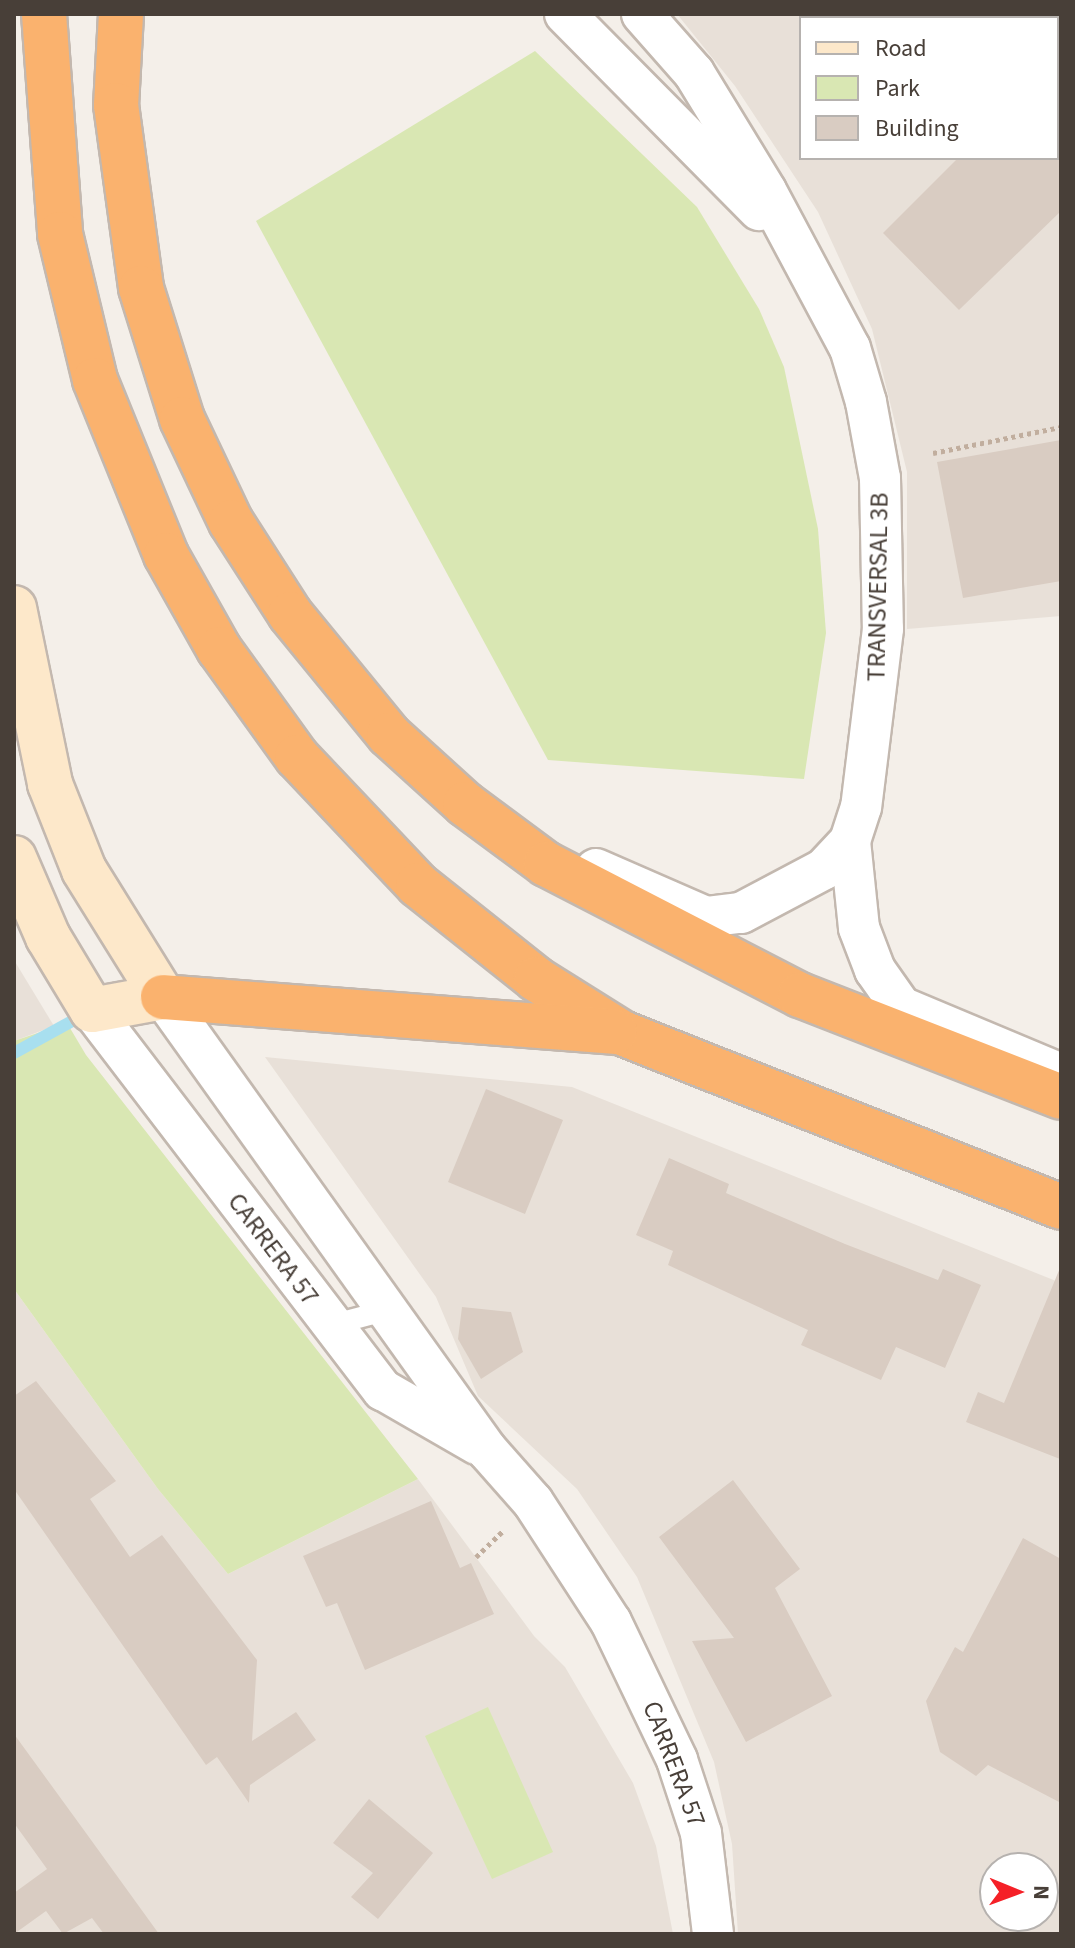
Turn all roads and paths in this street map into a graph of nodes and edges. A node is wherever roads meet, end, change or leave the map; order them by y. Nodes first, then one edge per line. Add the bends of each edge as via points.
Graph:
1 (44, 14) edge
2 (121, 14) edge
3 (642, 14) edge
4 (566, 16) edge
5 (801, 251) junction
6 (1061, 427) edge
7 (933, 453) dead end
8 (14, 608) edge
9 (850, 841) junction
10 (14, 858) edge
11 (546, 864) junction
12 (163, 997) junction
13 (92, 1010) junction
14 (622, 1033) junction
15 (1061, 1074) edge
16 (1061, 1097) edge
17 (1061, 1207) edge
18 (388, 1310) junction
19 (331, 1325) junction
20 (487, 1450) junction
21 (713, 1934) edge

1 - 14 highway via 60,234 95,380 160,543 219,649 297,757 418,885 536,979
2 - 11 highway via 116,105 141,288 182,419 231,522 290,614 389,735 465,804
3 - 5 street, TRANSVERSAL 3B via 694,73
4 - 5 street, TRANSVERSAL 3B
5 - 9 street, TRANSVERSAL 3B via 850,348 880,478 883,629 861,807
6 - 7 path
8 - 12 street via 50,784 84,870
9 - 11 street, TRANSVERSAL 3B via 824,869 784,894 741,913 706,917 573,859
9 - 15 street, TRANSVERSAL 3B via 859,928 875,970 901,1007
10 - 13 street via 48,937
11 - 16 highway via 800,995
12 - 13 street
12 - 14 highway
12 - 18 street, CARRERA 57
13 - 19 street, CARRERA 57
14 - 17 highway
18 - 19 lane
18 - 20 street, CARRERA 57
19 - 20 street, CARRERA 57 via 383,1390
20 - 21 street, CARRERA 57 via 579,1568 647,1692 701,1833

